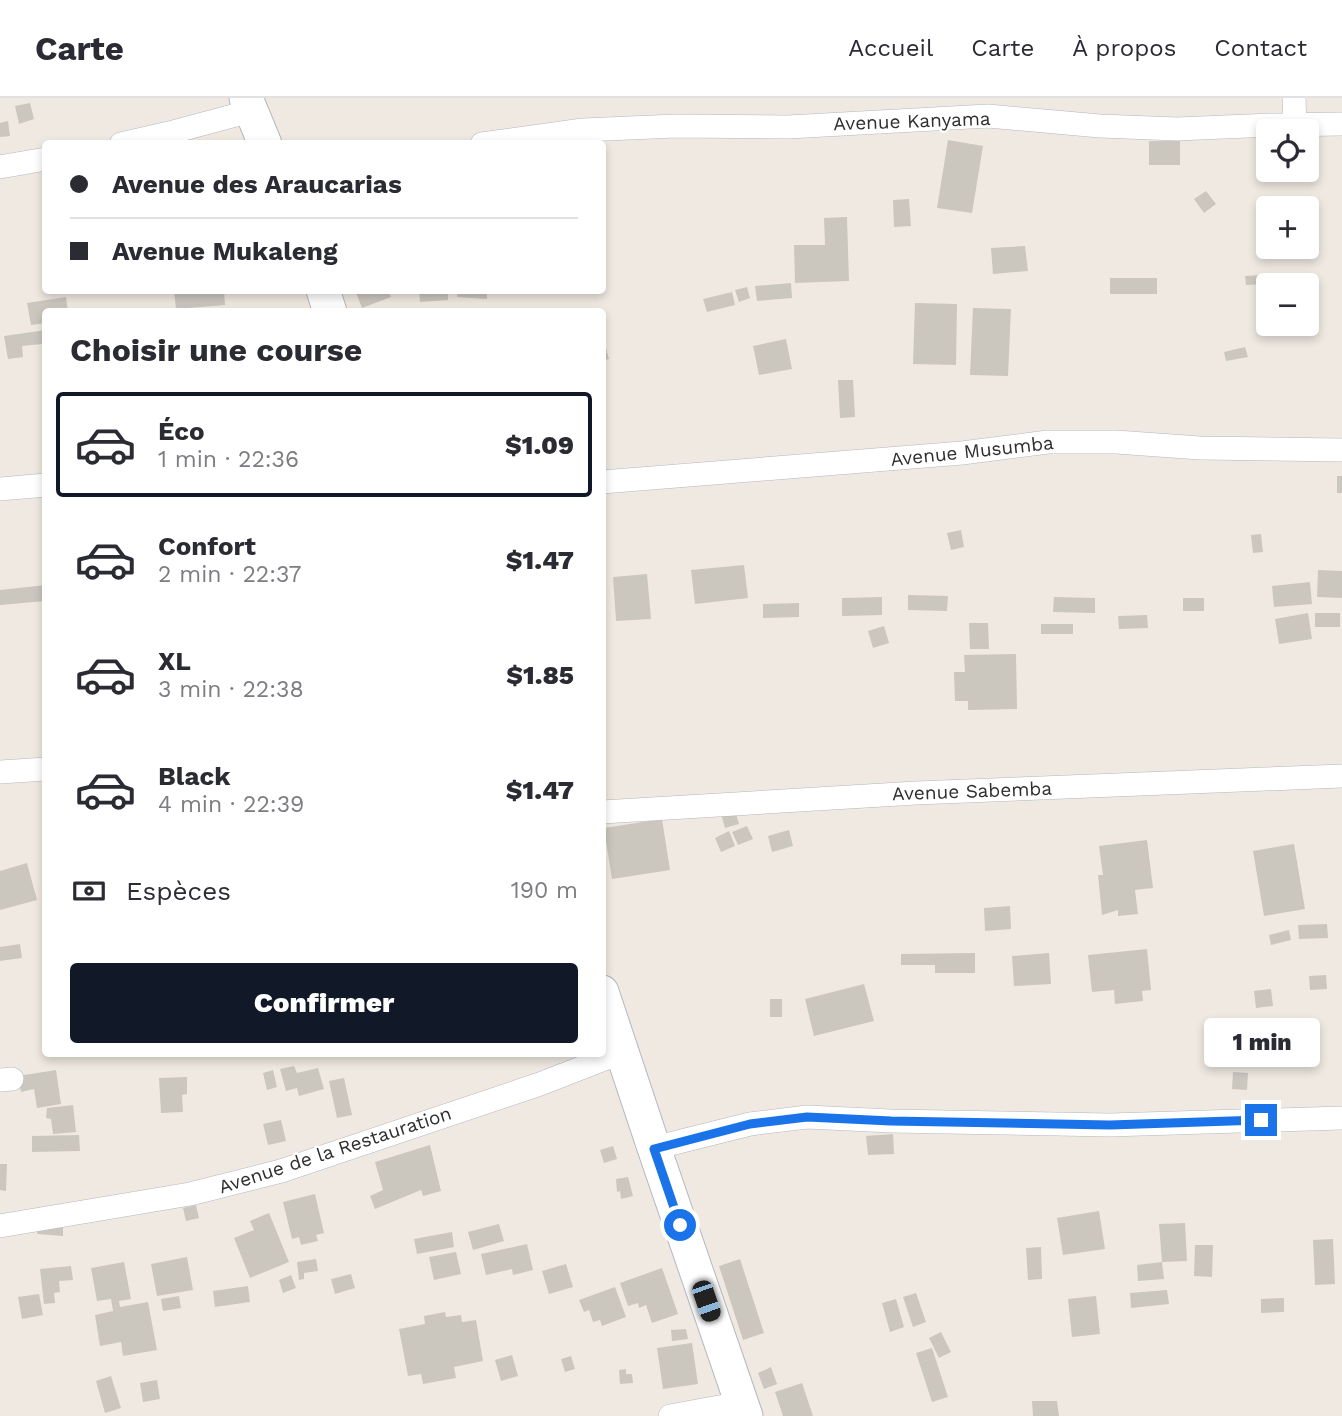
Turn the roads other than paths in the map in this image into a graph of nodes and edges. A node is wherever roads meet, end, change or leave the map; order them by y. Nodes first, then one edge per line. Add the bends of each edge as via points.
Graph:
1 (1294, 98) edge
2 (248, 105) edge
3 (1295, 119) edge
4 (1319, 124) edge
5 (1342, 124) edge
6 (1256, 126) edge
7 (138, 140) edge
8 (263, 140) edge
9 (511, 140) edge
10 (42, 160) edge
11 (0, 167) edge
12 (1342, 450) edge
13 (606, 482) edge
14 (42, 485) edge
15 (0, 489) edge
16 (42, 769) edge
17 (0, 772) edge
18 (1342, 776) edge
19 (606, 812) edge
20 (606, 1004) edge
21 (622, 1052) junction
22 (1342, 1118) edge
23 (654, 1149) junction
24 (0, 1226) edge
25 (744, 1410) edge
26 (670, 1416) edge

1 - 3 street
2 - 7 street
2 - 8 street
4 - 5 street, Avenue Kanyama
6 - 9 street, Avenue Kanyama via 1177,129 988,116 788,127 583,130
10 - 11 street
12 - 13 street, Avenue Musumba via 1048,442
14 - 15 street
16 - 17 street
18 - 19 street, Avenue Sabemba
20 - 21 street
21 - 23 street
21 - 24 street, Avenue de la Restauration via 281,1171 190,1194
22 - 23 street via 1110,1125 807,1117 750,1124
23 - 25 street
25 - 26 street

